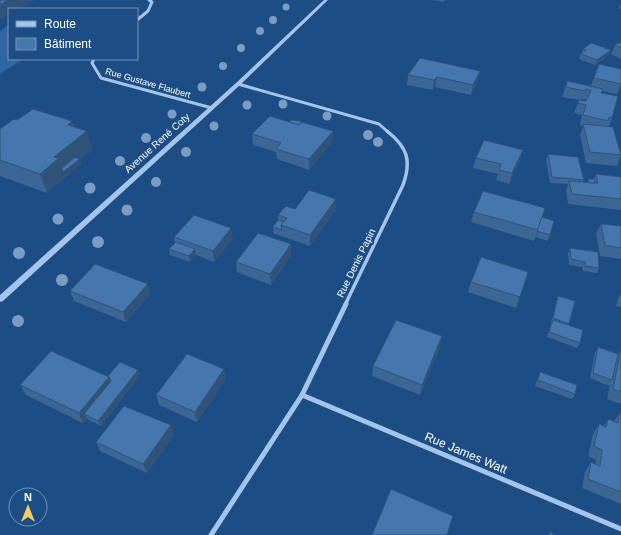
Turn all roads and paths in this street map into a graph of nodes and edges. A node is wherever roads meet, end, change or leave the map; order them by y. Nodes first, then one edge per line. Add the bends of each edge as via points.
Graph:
1 (149, 0) edge
2 (326, 0) edge
3 (138, 19) edge
4 (94, 60) edge
5 (238, 84) junction
6 (212, 108) junction
7 (0, 299) edge
8 (302, 395) junction
9 (621, 529) edge
10 (211, 535) edge

1 - 3 street via 152,2 148,11
2 - 5 street, Avenue René Coty
4 - 6 street, Rue Gustave Flaubert via 92,63 101,78
5 - 6 street, Avenue René Coty
5 - 8 street, Rue Denis Papin via 379,124 395,137 404,150 408,166 404,185
6 - 7 street, Avenue René Coty
8 - 9 street, Rue James Watt
8 - 10 street, Rue Denis Papin

